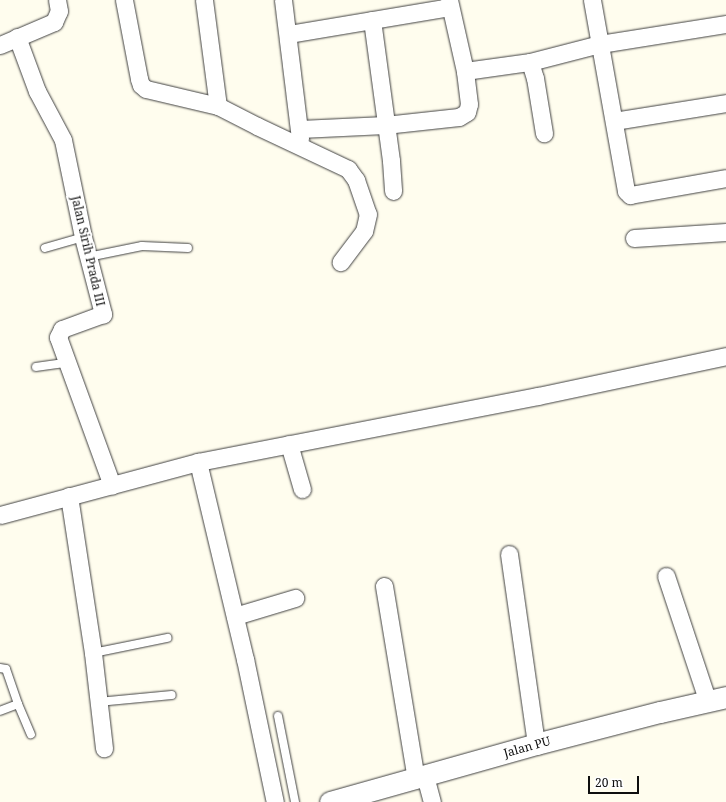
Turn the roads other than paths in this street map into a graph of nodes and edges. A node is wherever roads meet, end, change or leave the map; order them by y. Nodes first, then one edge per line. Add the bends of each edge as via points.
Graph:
1 (56, 0) edge
2 (124, 0) edge
3 (204, 0) edge
4 (283, 0) edge
5 (592, 0) edge
6 (450, 4) edge
7 (372, 20) junction
8 (726, 24) edge
9 (289, 34) junction
10 (17, 37) junction
11 (600, 44) junction
12 (0, 45) edge
13 (530, 62) junction
14 (465, 72) junction
15 (726, 102) edge
16 (218, 106) junction
17 (614, 121) junction
18 (385, 124) junction
19 (544, 133) dead end
20 (300, 137) junction
21 (726, 178) edge
22 (393, 191) dead end
23 (726, 232) edge
24 (83, 237) junction
25 (634, 238) dead end
26 (45, 248) dead end
27 (188, 248) dead end
28 (88, 257) junction
29 (341, 262) dead end
30 (726, 356) edge
31 (66, 363) junction
32 (36, 367) dead end
33 (289, 444) junction
34 (198, 462) junction
35 (112, 485) junction
36 (302, 489) dead end
37 (69, 496) junction
38 (0, 515) edge
39 (509, 554) dead end
40 (666, 576) dead end
41 (384, 586) dead end
42 (295, 598) dead end
43 (235, 616) junction
44 (167, 638) dead end
45 (93, 653) junction
46 (0, 668) edge
47 (172, 695) dead end
48 (717, 699) edge
49 (98, 702) junction
50 (18, 704) junction
51 (0, 711) edge
52 (278, 716) dead end
53 (31, 734) dead end
54 (536, 744) junction
55 (104, 748) dead end
56 (421, 777) junction
57 (275, 802) edge
58 (295, 802) edge
59 (330, 802) edge
60 (432, 802) edge

1 - 10 street via 59,11 54,22
2 - 16 street via 141,85 150,91
3 - 16 street
4 - 9 street
5 - 11 street
6 - 7 street
6 - 14 street
7 - 9 street
7 - 18 street
8 - 11 street
9 - 20 street
10 - 12 street
10 - 24 street, Jalan Sirih Prada III via 37,91 63,140
11 - 13 street
11 - 17 street
13 - 14 street
13 - 19 street
14 - 18 street via 469,104 467,112 459,117
15 - 17 street
16 - 20 street via 257,126
17 - 21 street via 626,191 630,195
18 - 20 street
18 - 22 street
20 - 29 street via 348,168 362,194 368,214 364,231
23 - 25 street
24 - 26 lane
24 - 28 street, Jalan Sirih Prada III
27 - 28 lane via 142,246
28 - 31 street, Jalan Sirih Prada III via 103,314 62,329 58,336
30 - 33 street via 538,396
31 - 32 lane
31 - 35 street, Jalan Sirih Prada III
33 - 34 street
33 - 36 street
34 - 35 street
34 - 43 street
35 - 37 street
37 - 38 street
37 - 45 street
39 - 54 street
40 - 48 street
41 - 56 street
42 - 43 street
43 - 57 street
44 - 45 lane
45 - 49 street
46 - 50 lane via 6,669
47 - 49 lane
48 - 54 street, Jalan PU
49 - 55 street
50 - 51 lane
50 - 53 lane
52 - 58 lane
54 - 56 street, Jalan PU
56 - 59 street, Jalan PU
56 - 60 street

